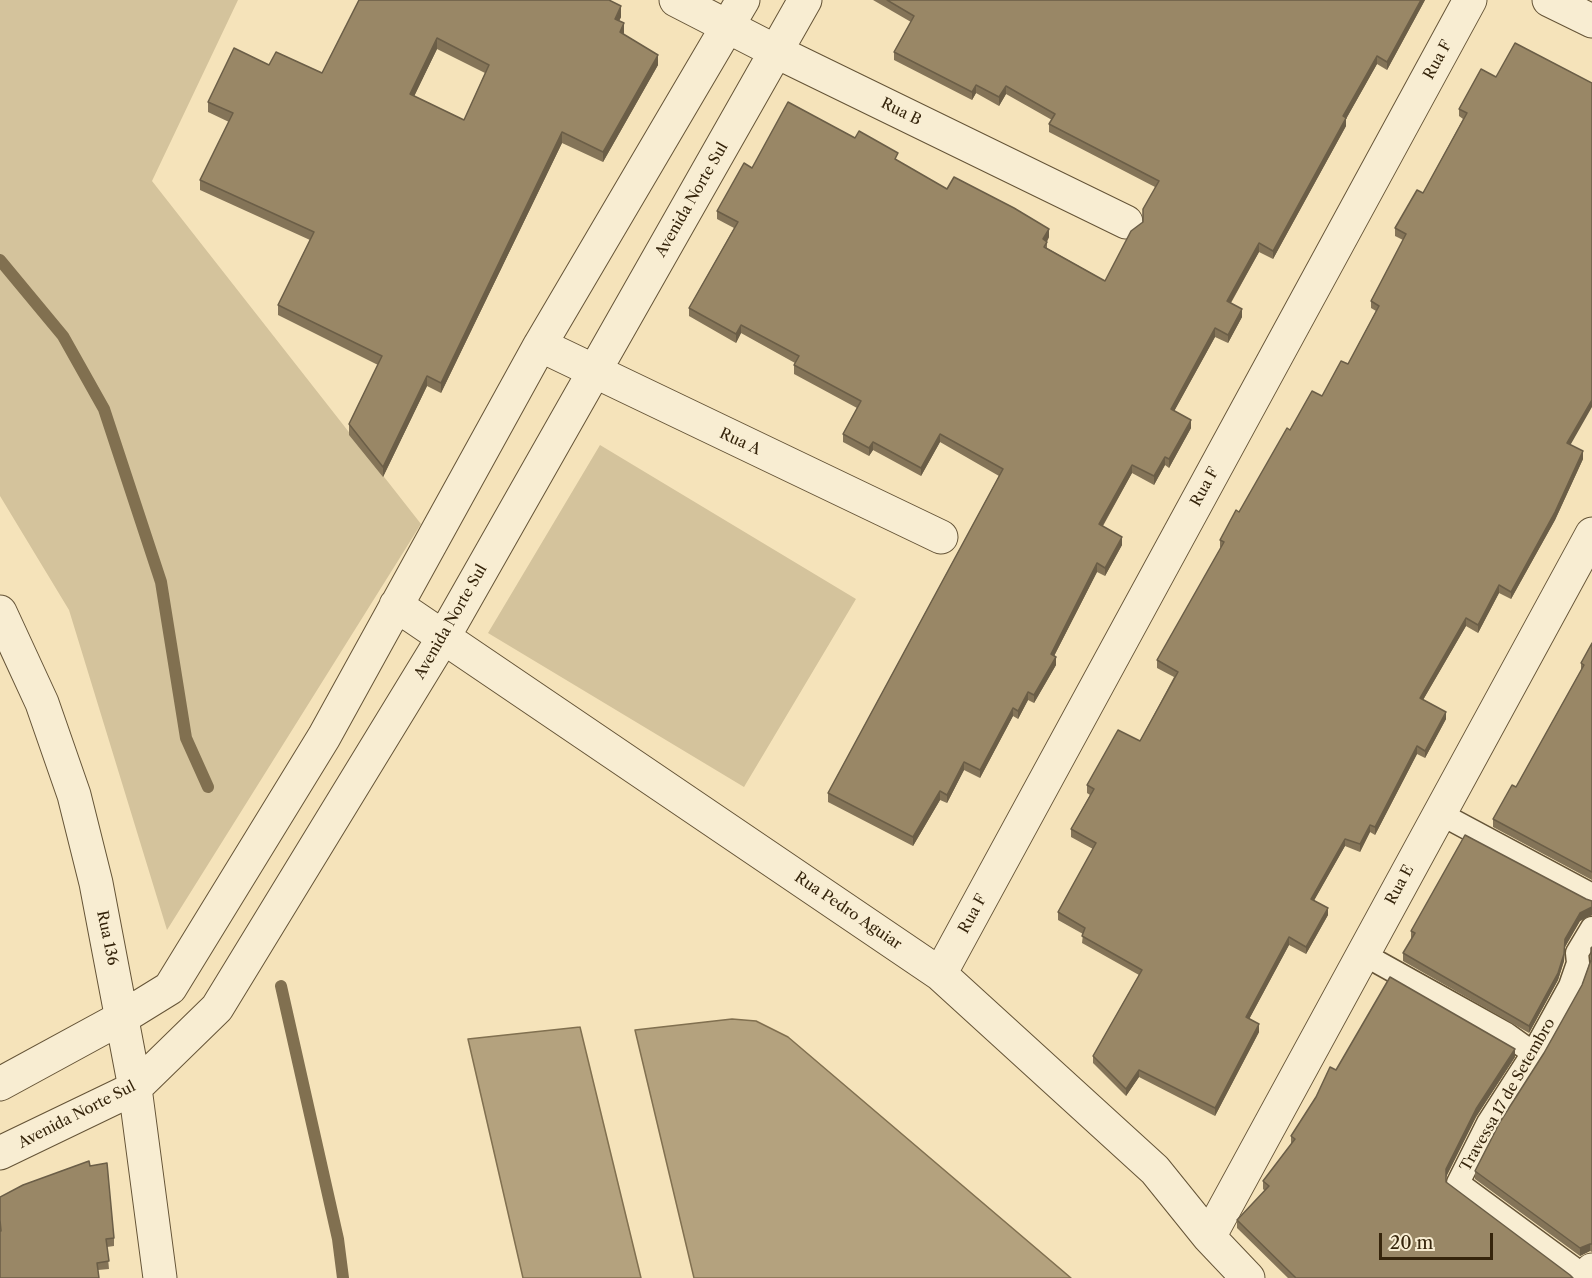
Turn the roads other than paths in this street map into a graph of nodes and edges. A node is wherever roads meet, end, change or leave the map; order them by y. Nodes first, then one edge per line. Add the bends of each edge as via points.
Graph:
1 (676, 0) edge
2 (806, 0) edge
3 (1470, 0) edge
4 (1549, 0) edge
5 (735, 13) edge
6 (1592, 21) edge
7 (777, 52) junction
8 (1126, 222) dead end
9 (540, 345) junction
10 (593, 372) junction
11 (1592, 534) edge
12 (941, 537) dead end
13 (396, 606) junction
14 (0, 612) edge
15 (443, 638) junction
16 (1438, 813) junction
17 (1592, 895) edge
18 (1592, 928) edge
19 (1363, 954) junction
20 (940, 974) junction
21 (123, 1017) junction
22 (1533, 1053) junction
23 (0, 1084) edge
24 (135, 1088) junction
25 (0, 1153) edge
26 (1209, 1237) junction
27 (1592, 1270) edge
28 (160, 1278) edge
29 (1248, 1278) edge
30 (1587, 1278) edge

1 - 5 street, Rua B
2 - 7 street, Avenida Norte Sul
3 - 20 street, Rua F
4 - 6 street
5 - 7 street, Rua B
5 - 9 street
7 - 8 street, Rua B
7 - 10 street, Avenida Norte Sul
9 - 10 street, Rua A
9 - 13 street
10 - 12 street, Rua A
10 - 15 street, Avenida Norte Sul
11 - 16 street, Rua E
13 - 15 street, Rua Pedro Aguiar
13 - 21 street via 324,737 170,987
14 - 21 street, Rua 136 via 42,703 74,795
15 - 20 street, Rua Pedro Aguiar
15 - 24 street, Avenida Norte Sul via 217,1008
16 - 17 lane
16 - 19 street, Rua E
18 - 22 lane, Travessa 17 de Setembro via 1577,953 1578,963 1570,986
19 - 22 lane via 1505,1033
19 - 26 street, Rua E
20 - 26 street, Rua Pedro Aguiar via 1155,1170
21 - 23 street
21 - 24 street, Rua 136
22 - 30 lane, Travessa 17 de Setembro via 1488,1123 1458,1182
24 - 25 street, Avenida Norte Sul
24 - 28 street, Rua 136
26 - 29 street, Rua Pedro Aguiar
27 - 30 street

